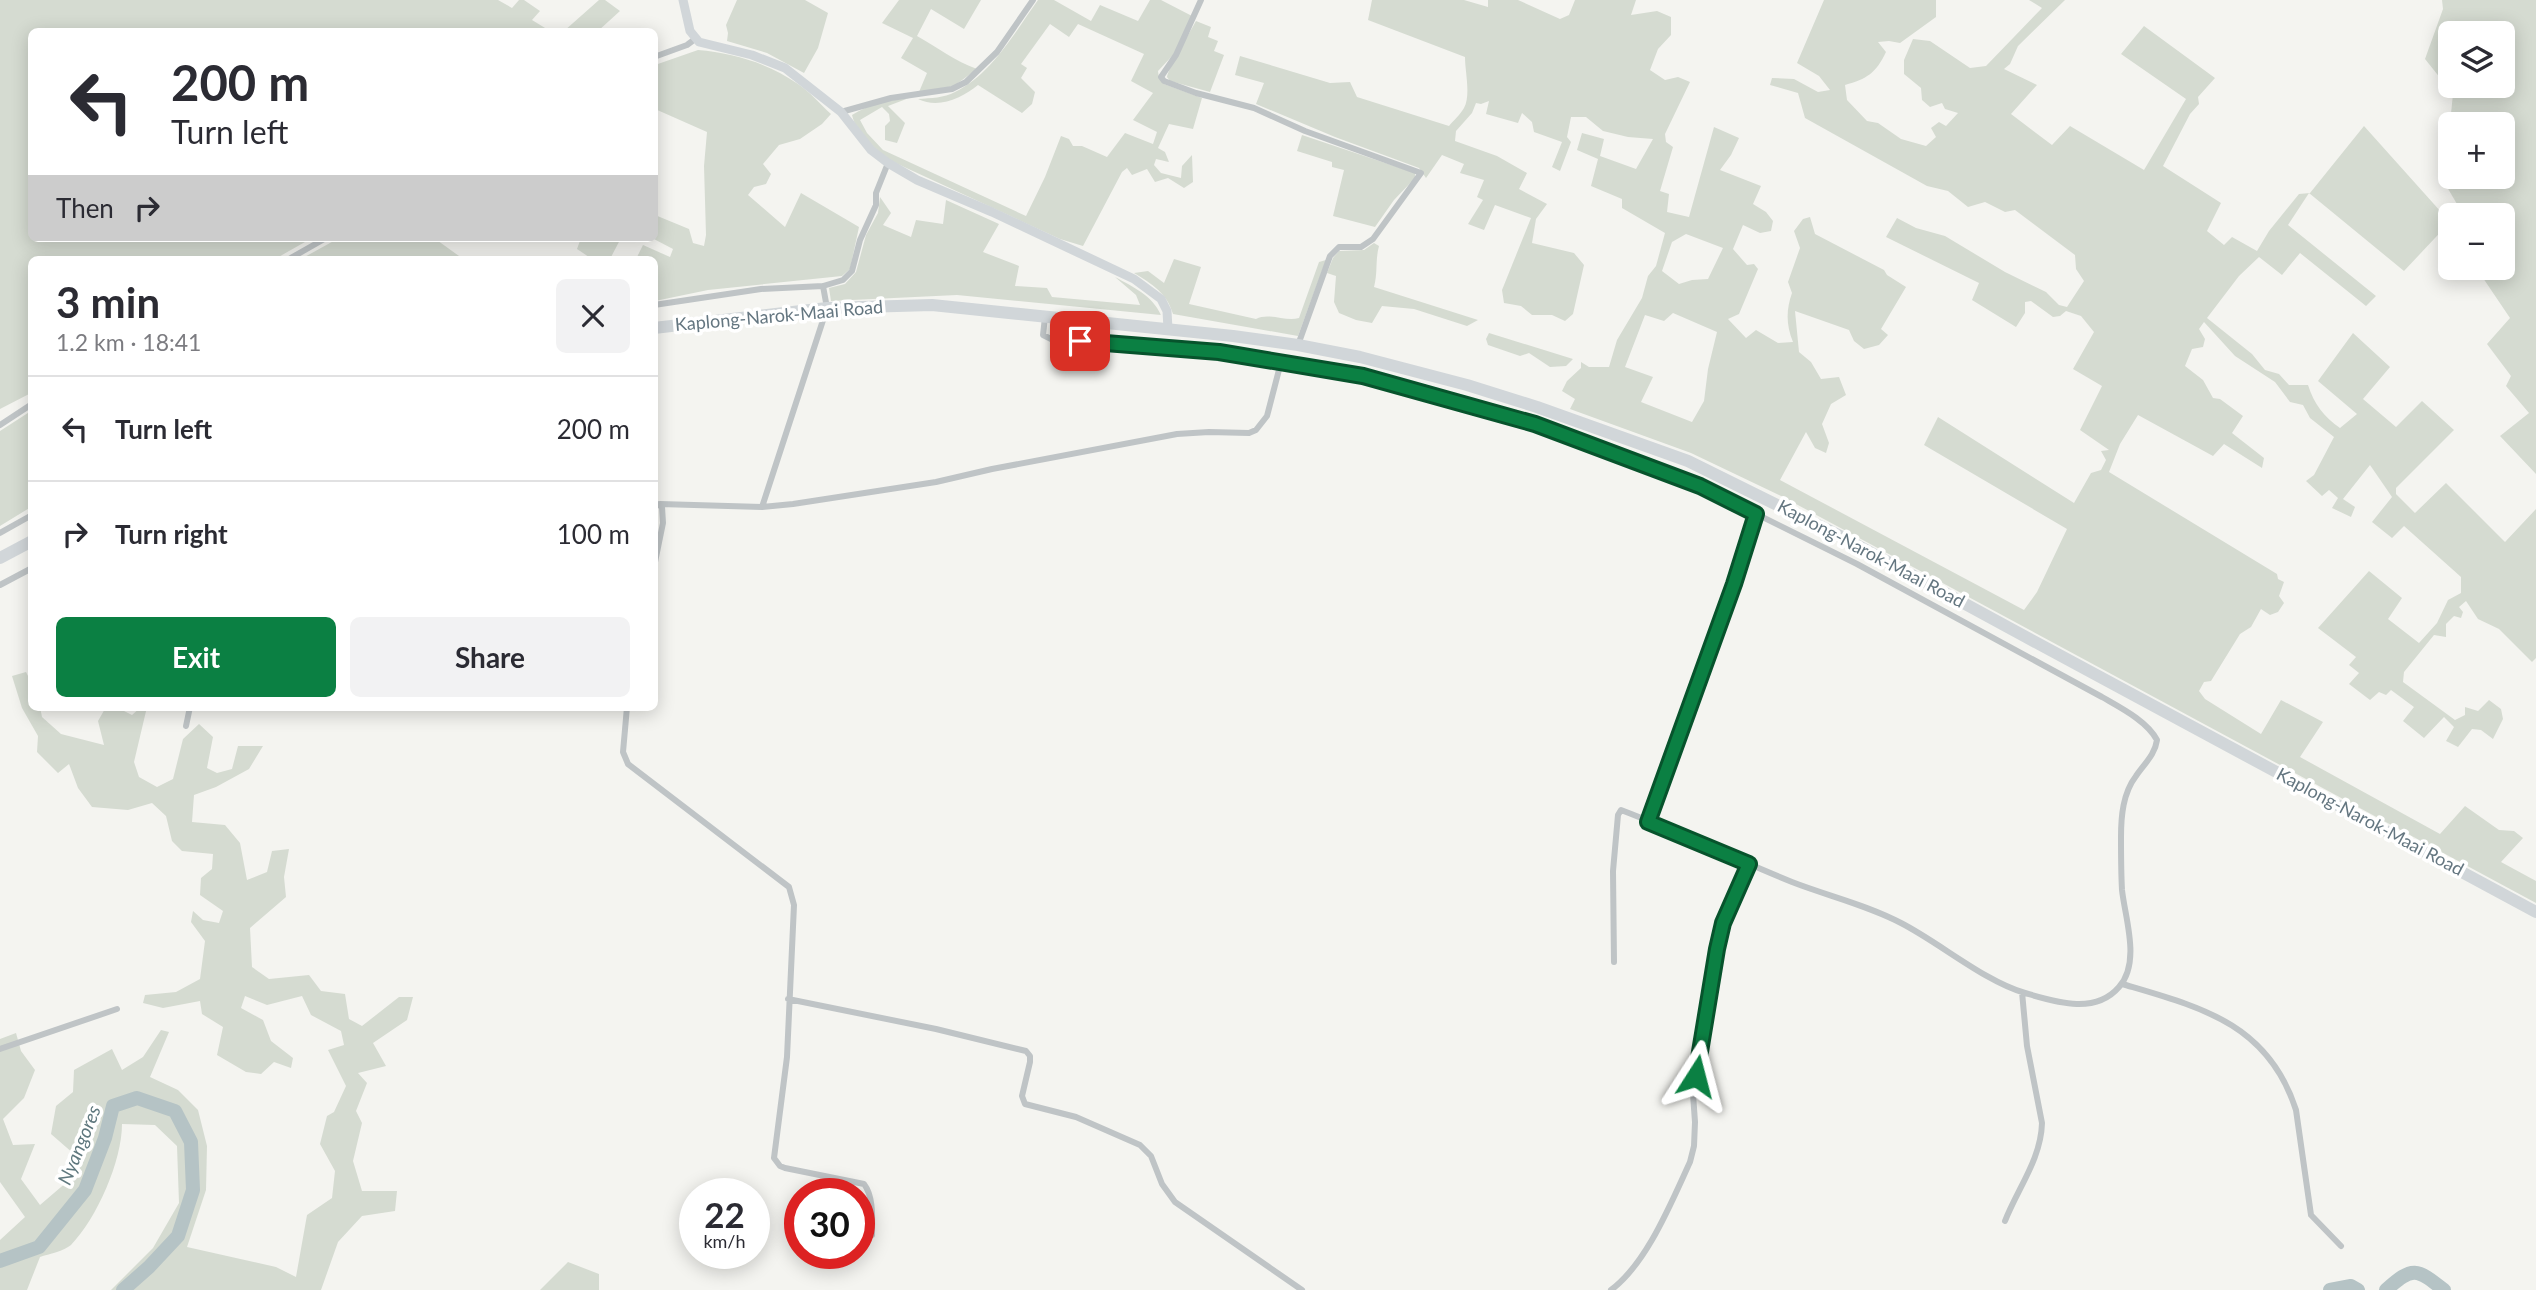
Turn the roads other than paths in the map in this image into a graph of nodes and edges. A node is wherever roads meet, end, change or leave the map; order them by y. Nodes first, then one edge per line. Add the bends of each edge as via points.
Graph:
1 (683, 0) edge
2 (1033, 0) edge
3 (1201, 0) edge
4 (695, 39) junction
5 (658, 56) edge
6 (841, 112) junction
7 (888, 163) junction
8 (319, 242) edge
9 (294, 256) edge
10 (823, 286) junction
11 (658, 304) edge
12 (827, 308) junction
13 (1045, 315) junction
14 (658, 328) edge
15 (1168, 329) junction
16 (1298, 345) junction
17 (1280, 362) junction
18 (1443, 378) junction
19 (1440, 397) junction
20 (28, 407) edge
21 (0, 425) edge
22 (1594, 428) junction
23 (1588, 444) junction
24 (658, 503) edge
25 (658, 504) edge
26 (762, 507) junction
27 (1756, 514) junction
28 (28, 517) edge
29 (0, 533) edge
30 (28, 543) edge
31 (658, 545) edge
32 (0, 558) edge
33 (28, 570) edge
34 (0, 585) edge
35 (189, 711) edge
36 (627, 711) edge
37 (186, 726) dead end
38 (1648, 822) junction
39 (1749, 864) junction
40 (2536, 912) edge
41 (1614, 962) dead end
42 (2122, 984) junction
43 (2022, 992) junction
44 (788, 999) junction
45 (117, 1009) dead end
46 (0, 1049) edge
47 (834, 1178) edge
48 (2005, 1221) dead end
49 (2341, 1247) dead end
50 (1302, 1290) edge
51 (1611, 1290) edge

1 - 4 street
2 - 6 street via 997,52 966,82 952,89 891,98
3 - 16 street via 1176,55 1162,72 1164,80 1254,108 1421,173 1373,239 1361,247 1339,247 1330,256
4 - 5 street
4 - 6 street via 785,68
6 - 7 street
7 - 10 street via 852,271 843,280
7 - 15 street via 1134,279 1161,299
8 - 9 street
10 - 11 street via 761,289
10 - 12 street
12 - 13 highway, Kaplong-Narok-Maai Road via 932,305
12 - 14 highway, Kaplong-Narok-Maai Road
12 - 26 street
13 - 15 highway, Kaplong-Narok-Maai Road
13 - 17 street via 1043,335 1051,339 1219,352
15 - 16 highway, Kaplong-Narok-Maai Road
16 - 18 highway, Kaplong-Narok-Maai Road
17 - 19 street via 1363,376
17 - 26 street via 1267,416 1249,433 1177,434 936,482
18 - 19 street
18 - 22 highway, Kaplong-Narok-Maai Road
19 - 23 street
20 - 21 street
22 - 23 street
22 - 40 highway, Kaplong-Narok-Maai Road via 1688,461 1842,537
23 - 27 street via 1700,486
24 - 26 street
25 - 31 street via 663,517
27 - 38 street
27 - 42 street via 2102,697 2152,733 2157,740 2154,752 2134,777 2124,800 2122,891 2131,949
28 - 29 street
30 - 32 highway
33 - 34 street
35 - 37 street
36 - 44 street via 623,752 628,764 792,892
38 - 39 street
38 - 41 street via 1622,810 1618,815
39 - 43 street via 1900,922 1973,968
39 - 51 street via 1723,923 1717,949 1693,1094 1690,1162 1640,1259
42 - 43 street via 2089,1004
42 - 49 street via 2211,1012 2269,1059 2296,1110 2311,1215
43 - 48 street via 2042,1137
44 - 47 street via 787,1057 774,1157 785,1168
44 - 50 street via 1026,1051 1030,1062 1025,1104 1076,1117 1140,1145 1151,1156 1175,1202
45 - 46 street

